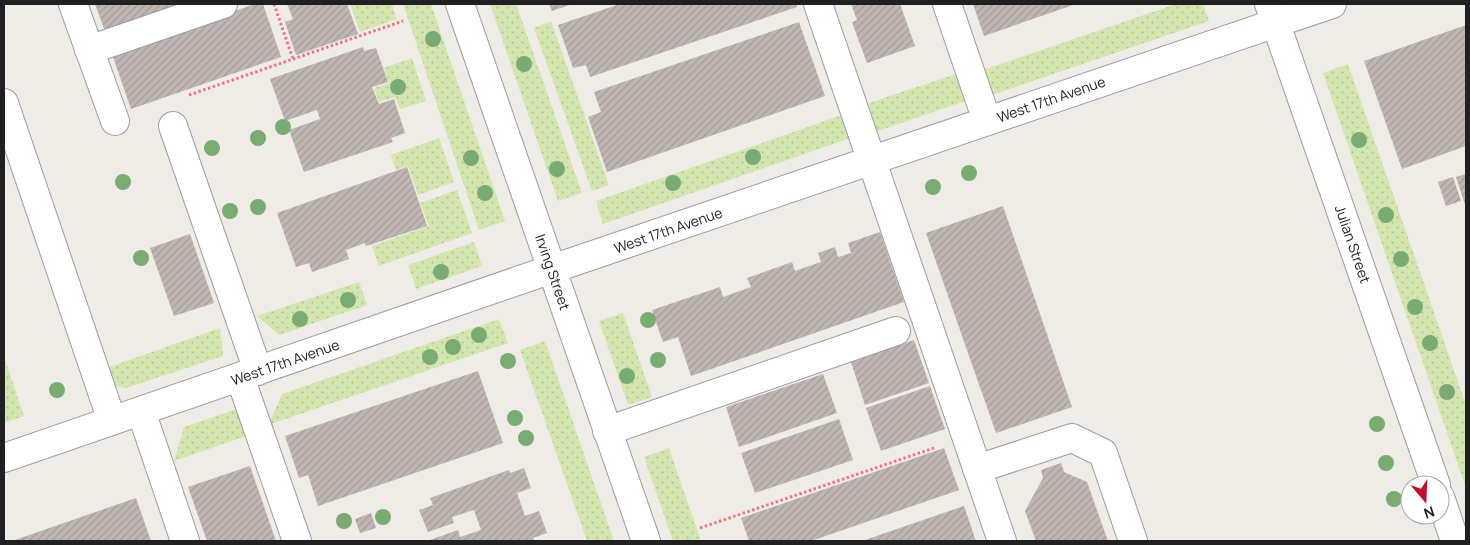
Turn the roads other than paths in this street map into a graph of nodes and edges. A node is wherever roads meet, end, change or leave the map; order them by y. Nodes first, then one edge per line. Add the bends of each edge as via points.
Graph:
1 (73, 4) edge
2 (223, 4) edge
3 (460, 4) edge
4 (818, 4) edge
5 (947, 4) edge
6 (1332, 4) edge
7 (1272, 13) edge
8 (90, 50) junction
9 (4, 103) edge
10 (115, 121) dead end
11 (987, 121) junction
12 (172, 126) dead end
13 (871, 160) junction
14 (552, 269) junction
15 (896, 331) dead end
16 (249, 374) junction
17 (141, 411) junction
18 (112, 421) junction
19 (608, 431) junction
20 (4, 458) edge
21 (977, 469) junction
22 (1433, 475) edge
23 (1450, 524) edge
24 (185, 541) edge
25 (297, 541) edge
26 (646, 541) edge
27 (1002, 541) edge
28 (1133, 541) edge
29 (1456, 541) edge

1 - 8 street
2 - 8 street
3 - 14 street, Irving Street
4 - 13 street
5 - 11 street
6 - 7 street, West 17th Avenue
7 - 11 street, West 17th Avenue
7 - 22 street, Julian Street
8 - 10 street
9 - 18 street
11 - 13 street, West 17th Avenue
12 - 16 street
13 - 14 street, West 17th Avenue
13 - 21 street
14 - 16 street, West 17th Avenue
14 - 19 street, Irving Street
15 - 19 street
16 - 17 street, West 17th Avenue
16 - 25 street
17 - 18 street, West 17th Avenue
17 - 24 street
18 - 20 street, West 17th Avenue
19 - 26 street, Irving Street
21 - 27 street
21 - 28 street via 1072,438 1103,453
23 - 29 street

